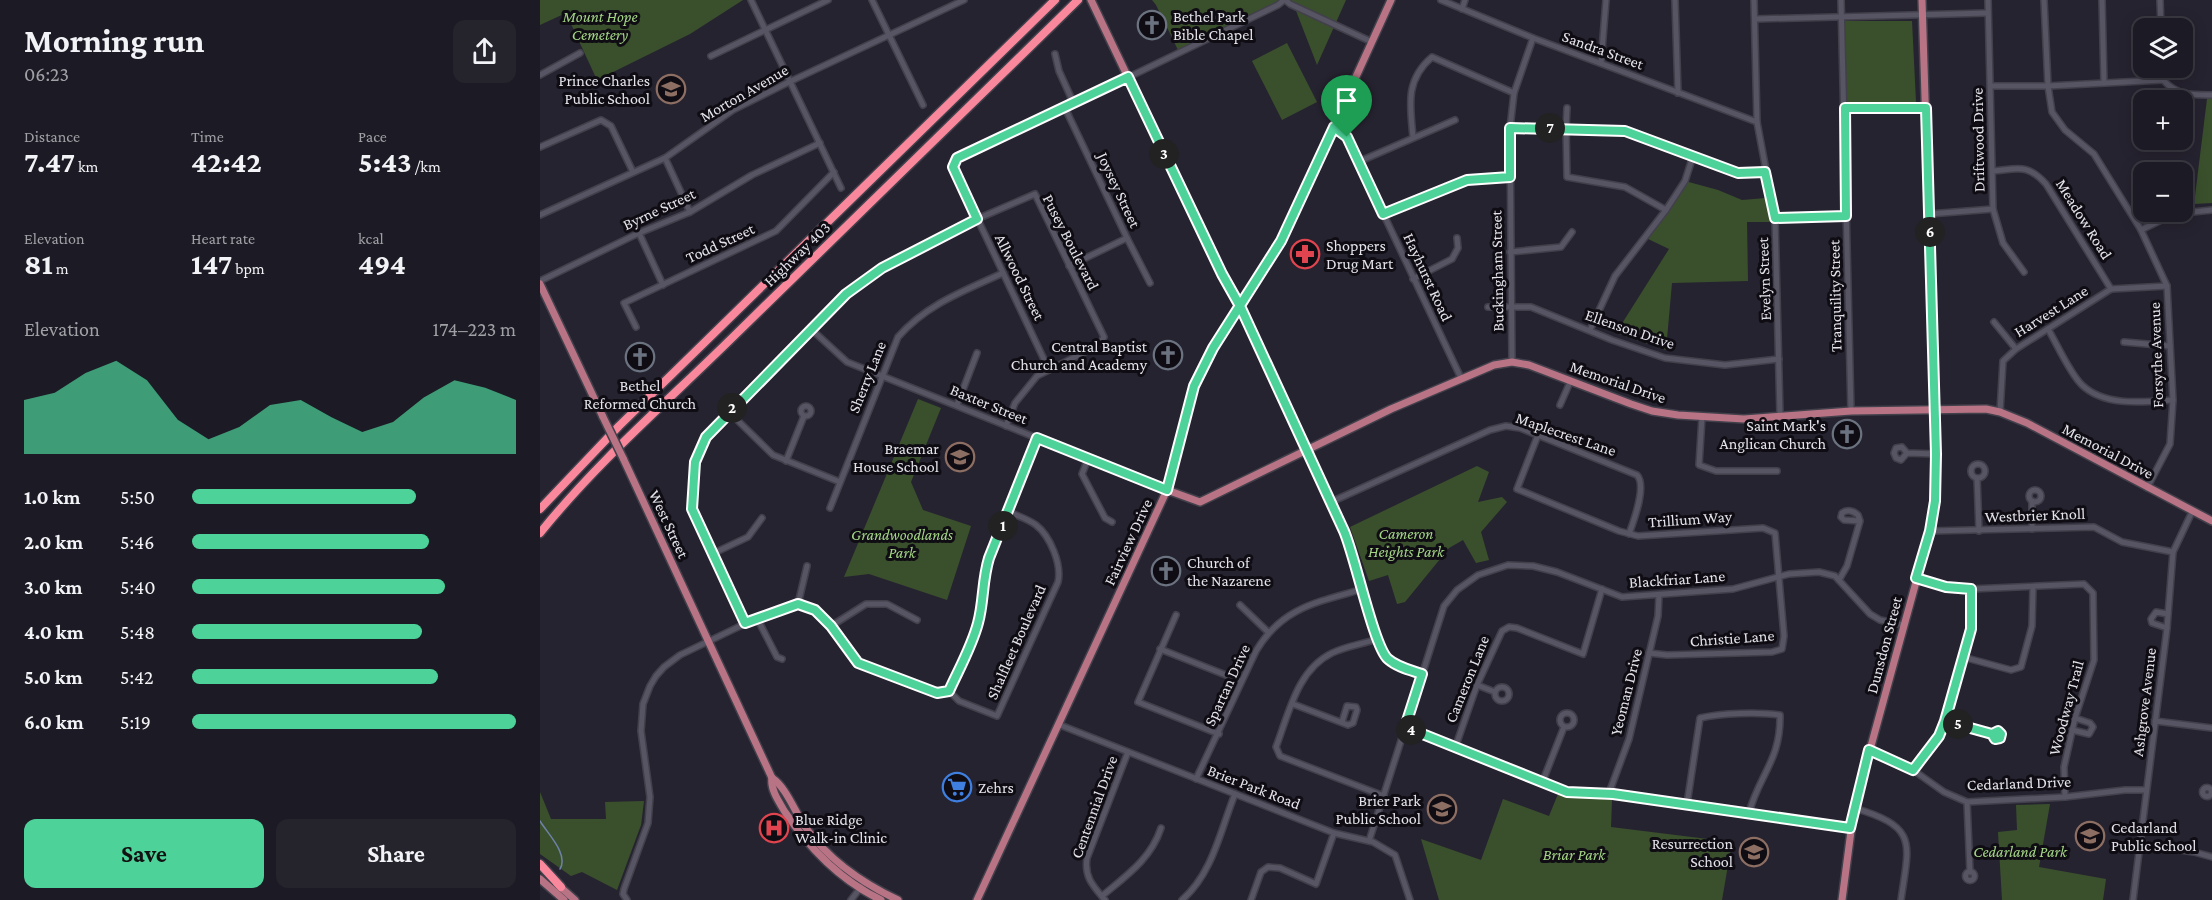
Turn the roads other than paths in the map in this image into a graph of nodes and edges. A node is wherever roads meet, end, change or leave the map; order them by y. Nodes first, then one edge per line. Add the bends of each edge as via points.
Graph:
1 (751, 0) edge
2 (828, 0) edge
3 (872, 0) edge
4 (964, 0) edge
5 (1055, 0) edge
6 (1078, 0) edge
7 (1284, 0) edge
8 (1391, 0) edge
9 (1441, 0) edge
10 (1465, 0) edge
11 (1605, 0) edge
12 (1675, 0) edge
13 (1754, 0) edge
14 (1841, 0) edge
15 (1922, 0) edge
16 (1988, 0) edge
17 (2044, 0) edge
18 (2102, 0) edge
19 (2160, 0) edge
20 (1092, 2) edge
21 (1462, 9) junction
22 (1988, 13) junction
23 (1922, 15) junction
24 (1841, 18) junction
25 (2161, 18) edge
26 (1755, 19) junction
27 (766, 29) junction
28 (887, 35) junction
29 (1533, 38) junction
30 (1372, 42) junction
31 (580, 53) dead end
32 (1055, 54) dead end
33 (711, 56) dead end
34 (1601, 63) junction
35 (540, 75) edge
36 (1128, 77) junction
37 (2163, 80) joint
38 (789, 82) junction
39 (2104, 83) junction
40 (1991, 86) junction
41 (2048, 86) junction
42 (1514, 93) junction
43 (1678, 93) junction
44 (2212, 95) edge
45 (1074, 104) junction
46 (923, 105) dead end
47 (1065, 108) junction
48 (1567, 108) dead end
49 (1845, 108) junction
50 (1926, 108) junction
51 (1455, 120) dead end
52 (1757, 122) junction
53 (1334, 127) junction
54 (1510, 128) junction
55 (1566, 128) junction
56 (1413, 137) junction
57 (820, 143) junction
58 (540, 147) edge
59 (1694, 156) junction
60 (665, 158) junction
61 (1358, 162) junction
62 (1993, 171) junction
63 (633, 172) junction
64 (834, 172) junction
65 (1765, 172) junction
66 (1510, 177) junction
67 (841, 188) dead end
68 (1993, 209) junction
69 (1666, 210) junction
70 (2212, 210) edge
71 (690, 212) junction
72 (1383, 214) junction
73 (1929, 214) junction
74 (540, 215) edge
75 (1846, 216) junction
76 (1775, 218) junction
77 (977, 219) junction
78 (2141, 231) junction
79 (1572, 232) dead end
80 (639, 233) junction
81 (1127, 238) junction
82 (1457, 238) dead end
83 (1510, 252) junction
84 (1069, 266) junction
85 (2024, 272) dead end
86 (1002, 273) junction
87 (1413, 279) junction
88 (540, 282) edge
89 (1150, 283) dead end
90 (663, 285) junction
91 (2167, 286) junction
92 (2111, 289) junction
93 (1240, 306) junction
94 (1488, 307) dead end
95 (1510, 308) junction
96 (1994, 322) dead end
97 (636, 327) dead end
98 (810, 328) junction
99 (2048, 329) junction
100 (1590, 330) junction
101 (2124, 342) dead end
102 (2170, 346) junction
103 (2016, 349) junction
104 (977, 353) dead end
105 (1779, 359) junction
106 (1512, 362) junction
107 (1049, 370) junction
108 (882, 377) junction
109 (1461, 378) junction
110 (1571, 380) junction
111 (2173, 400) junction
112 (957, 405) junction
113 (1560, 405) dead end
114 (1935, 409) junction
115 (1851, 411) junction
116 (729, 412) junction
117 (2000, 412) junction
118 (1780, 415) junction
119 (804, 416) dead end
120 (1702, 417) junction
121 (1005, 426) junction
122 (1538, 435) junction
123 (1037, 438) junction
124 (1306, 450) junction
125 (1907, 453) dead end
126 (1936, 454) junction
127 (1088, 459) junction
128 (786, 461) junction
129 (1777, 471) dead end
130 (1977, 478) dead end
131 (840, 482) junction
132 (2147, 488) junction
133 (1167, 490) junction
134 (2032, 501) dead end
135 (1331, 502) junction
136 (830, 508) dead end
137 (540, 509) edge
138 (1009, 512) junction
139 (2192, 512) junction
140 (762, 518) dead end
141 (1860, 521) dead end
142 (2212, 521) edge
143 (1112, 522) dead end
144 (2032, 529) junction
145 (1930, 531) junction
146 (1979, 531) junction
147 (540, 533) edge
148 (1629, 534) junction
149 (2173, 552) junction
150 (714, 553) junction
151 (807, 566) dead end
152 (1778, 578) junction
153 (1916, 578) junction
154 (1839, 580) junction
155 (2032, 587) junction
156 (1602, 589) junction
157 (1971, 589) junction
158 (1363, 590) junction
159 (1659, 595) junction
160 (798, 604) junction
161 (1240, 605) dead end
162 (2168, 614) junction
163 (1176, 615) dead end
164 (757, 618) junction
165 (917, 620) dead end
166 (745, 623) junction
167 (1904, 625) junction
168 (831, 626) junction
169 (2167, 628) junction
170 (1268, 632) junction
171 (1377, 639) junction
172 (709, 641) junction
173 (1160, 649) junction
174 (1649, 653) junction
175 (1963, 657) junction
176 (782, 659) dead end
177 (1422, 674) junction
178 (1241, 681) junction
179 (1477, 685) junction
180 (949, 691) junction
181 (1495, 692) dead end
182 (1293, 704) junction
183 (2075, 718) junction
184 (1945, 721) junction
185 (2155, 721) junction
186 (1342, 722) dead end
187 (1060, 725) junction
188 (1405, 727) junction
189 (1564, 727) dead end
190 (2212, 728) edge
191 (2072, 730) junction
192 (1219, 734) junction
193 (1992, 734) dead end
194 (1455, 748) junction
195 (1869, 750) junction
196 (1128, 752) junction
197 (1913, 770) junction
198 (1196, 779) junction
199 (1542, 783) junction
200 (2146, 790) junction
201 (1235, 794) junction
202 (1609, 794) junction
203 (1384, 796) junction
204 (2066, 797) junction
205 (1967, 802) junction
206 (1687, 804) junction
207 (1854, 808) junction
208 (1749, 813) junction
209 (1161, 828) dead end
210 (1850, 828) junction
211 (1334, 833) junction
212 (1369, 841) junction
213 (2140, 844) junction
214 (2212, 857) edge
215 (540, 864) edge
216 (540, 871) edge
217 (1970, 872) dead end
218 (540, 879) edge
219 (862, 885) junction
220 (561, 887) junction
221 (1103, 898) edge
222 (564, 900) edge
223 (575, 900) edge
224 (627, 900) edge
225 (851, 900) edge
226 (881, 900) edge
227 (897, 900) edge
228 (977, 900) edge
229 (1182, 900) edge
230 (1251, 900) edge
231 (1410, 900) edge
232 (1842, 900) edge
233 (1901, 900) edge
234 (2133, 900) edge

1 - 27 street
2 - 27 street
3 - 28 street
4 - 28 street, Morton Avenue
5 - 137 highway, Highway 403 via 619,426
6 - 147 highway, Highway 403 via 610,454
7 - 30 street
7 - 36 street
8 - 30 main road, Fairview Drive
9 - 21 street, Sandra Street
10 - 21 street
11 - 34 street
12 - 43 street
13 - 26 street, Evelyn Street
14 - 24 street, Tranquility Street
15 - 23 main road, Dunsdon Street
16 - 22 street, Driftwood Drive
17 - 41 street, Forsythe Avenue
18 - 39 street
19 - 25 street
20 - 36 main road
21 - 29 street, Sandra Street
22 - 23 street
22 - 40 street, Driftwood Drive
23 - 24 street
23 - 50 main road, Dunsdon Street
24 - 26 street
24 - 49 street, Tranquility Street
26 - 52 street, Evelyn Street
27 - 33 street
27 - 38 street
28 - 38 street, Morton Avenue
28 - 46 street
29 - 34 street, Sandra Street
29 - 42 street, Buckingham Street
30 - 53 main road, Fairview Drive
31 - 35 street
32 - 45 street
34 - 43 street, Sandra Street
36 - 45 street
36 - 93 main road
37 - 39 street
37 - 44 street via 2186,95
38 - 57 street
38 - 60 street, Morton Avenue via 733,110
39 - 41 street
40 - 41 street
40 - 62 street, Driftwood Drive
41 - 78 street, Forsythe Avenue via 2052,112 2065,130 2094,154
42 - 54 street, Buckingham Street
42 - 56 street via 1432,57 1419,68 1409,99
43 - 52 street, Sandra Street
45 - 47 street
47 - 77 street, Allwood Street via 953,163
47 - 81 street, Joysey Street
48 - 55 street
49 - 50 street
49 - 75 street, Tranquility Street
50 - 73 main road, Dunsdon Street
51 - 56 street
52 - 65 street, Evelyn Street
53 - 61 street, Hayhurst Road via 1347,137
53 - 93 main road, Fairview Drive via 1281,241
54 - 55 street
54 - 66 street, Buckingham Street
55 - 59 street via 1625,131
55 - 69 street via 1567,177 1625,187
56 - 61 street
57 - 64 street
57 - 71 street, Byrne Street via 752,174
58 - 63 street via 601,120 611,126
59 - 65 street via 1738,173
59 - 69 street via 1685,181
60 - 63 street, Morton Avenue
60 - 71 street
61 - 72 street, Hayhurst Road
62 - 68 street, Driftwood Drive
62 - 92 street, Meadow Road via 2027,169 2039,175
63 - 74 street, Morton Avenue
64 - 67 street
64 - 90 street, Todd Street via 776,231
65 - 76 street, Evelyn Street
66 - 72 street via 1467,180
66 - 83 street, Buckingham Street
68 - 73 street
68 - 85 street, Driftwood Drive via 2003,243
69 - 100 street via 1615,276
70 - 78 street via 2174,214
71 - 80 street, Byrne Street
72 - 87 street, Hayhurst Road
73 - 114 main road, Dunsdon Street
75 - 76 street
75 - 115 street, Tranquility Street
76 - 105 street, Evelyn Street
77 - 84 street, Pusey Boulevard via 1035,194
77 - 86 street, Allwood Street
77 - 98 street, Pusey Boulevard via 882,268 846,294
78 - 91 street, Forsythe Avenue
79 - 83 street via 1561,247
80 - 88 street, Byrne Street
80 - 90 street
81 - 84 street
81 - 89 street, Joysey Street
82 - 87 street via 1458,248 1452,259
83 - 95 street, Buckingham Street
84 - 107 street, Pusey Boulevard via 1104,337 1100,345
86 - 107 street, Allwood Street
86 - 108 street, Sherry Lane via 932,306 910,323 898,337
87 - 109 street, Hayhurst Road
88 - 172 main road, West Street, bridge
90 - 97 street, Todd Street via 624,303
91 - 92 street, Harvest Lane
91 - 102 street, Forsythe Avenue
92 - 99 street, Harvest Lane
93 - 124 main road
93 - 133 main road, Fairview Drive via 1194,386
94 - 95 street, Ellenson Drive
95 - 100 street, Ellenson Drive via 1531,307
95 - 106 street, Buckingham Street
96 - 103 street
98 - 108 street, Baxter Street via 847,362
98 - 116 street, Pusey Boulevard
99 - 103 street, Harvest Lane
99 - 111 street via 2080,384 2092,392 2127,403
100 - 105 street, Ellenson Drive via 1665,358 1725,365
101 - 102 street
102 - 111 street, Forsythe Avenue
103 - 117 street, Harvest Lane via 2003,361
104 - 112 street
105 - 118 street, Evelyn Street
106 - 109 main road, Memorial Drive
106 - 110 main road, Memorial Drive
107 - 121 street, Pusey Boulevard via 1037,376 1022,393
108 - 112 street, Baxter Street
108 - 131 street, Sherry Lane
109 - 124 main road, Memorial Drive
110 - 113 street
110 - 120 main road, Memorial Drive via 1652,411
111 - 132 street, Forsythe Avenue via 2170,444
112 - 121 street, Baxter Street
114 - 115 main road, Memorial Drive
114 - 117 main road, Memorial Drive
114 - 126 main road, Dunsdon Street
115 - 118 main road, Memorial Drive
116 - 128 street via 773,455
116 - 150 street, Pusey Boulevard via 706,437 695,462 692,509
117 - 132 main road, Memorial Drive
118 - 120 main road, Memorial Drive via 1744,419
119 - 128 street
120 - 129 street via 1699,465 1716,471
121 - 123 street, Baxter Street
122 - 135 street, Maplecrest Lane via 1511,426 1495,428
122 - 148 street, Maplecrest Lane via 1634,472 1640,478 1642,488
122 - 148 street, Trillium Way via 1517,489
123 - 127 street, Baxter Street
123 - 138 street
124 - 133 main road, Memorial Drive via 1200,502
124 - 135 street
125 - 126 street
126 - 145 main road, Dunsdon Street
127 - 133 street, Baxter Street
127 - 143 street via 1082,474 1105,518
128 - 131 street
130 - 146 street
131 - 136 street, Sherry Lane
132 - 139 main road, Memorial Drive
133 - 187 main road, Fairview Drive
134 - 144 street
135 - 158 street via 1351,546
138 - 180 street via 984,576 975,633
138 - 180 street, Shalfleet Boulevard via 1042,531 1059,568 1058,582 997,716 959,700
139 - 142 main road, Memorial Drive
139 - 149 street, Ashgrove Avenue
140 - 150 street via 748,537
141 - 154 street
144 - 146 street, Westbrier Knoll
144 - 149 street, Westbrier Knoll via 2094,527 2122,542
145 - 146 street, Westbrier Knoll
145 - 153 main road, Dunsdon Street
148 - 152 street, Trillium Way via 1768,528 1776,537
149 - 162 street, Ashgrove Avenue
150 - 166 street, Pusey Boulevard
151 - 160 street
152 - 154 street, Blackfriar Lane via 1819,572
152 - 159 street, Blackfriar Lane via 1733,589
152 - 174 street, Christie Lane via 1782,650
153 - 157 street, Woodway Trail
153 - 167 main road, Dunsdon Street
154 - 167 street via 1870,614
155 - 157 street, Woodway Trail
155 - 175 street via 2032,626 2020,667 2011,670
155 - 183 street, Woodway Trail via 2084,584 2093,593 2094,660
156 - 159 street, Blackfriar Lane via 1622,597
156 - 177 street, Blackfriar Lane via 1533,566 1508,564 1478,575 1444,606
156 - 179 street, Cameron Lane via 1583,654 1509,627 1500,634
157 - 175 street via 1971,629
158 - 170 street, Spartan Drive via 1300,608
158 - 171 street
159 - 174 street, Yeoman Drive
160 - 164 street
160 - 168 street via 815,610
161 - 170 street
162 - 169 street, Ashgrove Avenue
162 - 169 street via 2156,612 2151,619
163 - 173 street
164 - 166 street
164 - 176 street via 777,657
165 - 168 street via 886,604 866,604
166 - 172 street
167 - 195 main road, Dunsdon Street
168 - 180 street via 858,663 937,693
169 - 185 street, Ashgrove Avenue
170 - 178 street, Spartan Drive
171 - 177 street via 1387,659
171 - 182 street via 1334,652 1316,663 1303,678
172 - 219 main road, West Street via 772,777 824,850
172 - 224 street via 664,667 643,704 641,731 650,797 648,823 624,889
173 - 178 street
173 - 192 street via 1138,702
174 - 202 street, Yeoman Drive via 1629,739
175 - 184 street
177 - 188 street, Blackfriar Lane
178 - 192 street, Spartan Drive
179 - 181 street
179 - 194 street, Cameron Lane
182 - 186 street
182 - 203 street via 1276,747 1278,753
183 - 191 street, Woodway Trail
183 - 191 street via 2092,725 2092,731 2089,734
184 - 193 street
184 - 197 street via 1939,736
185 - 190 street
185 - 200 street, Ashgrove Avenue
187 - 196 street, Brier Park Road
187 - 228 main road, Fairview Drive
188 - 194 street
188 - 203 street, Blackfriar Lane
189 - 199 street
191 - 204 street, Woodway Trail via 2064,767
192 - 198 street, Spartan Drive
194 - 199 street
195 - 197 street, Cedarland Drive
195 - 207 main road, Dunsdon Street
196 - 198 street, Brier Park Road
196 - 221 street, Centennial Drive via 1085,869 1087,878
197 - 205 street, Cedarland Drive via 1944,792
198 - 201 street, Brier Park Road
199 - 202 street via 1567,792
200 - 204 street, Cedarland Drive
200 - 213 street, Ashgrove Avenue
201 - 211 street, Brier Park Road
201 - 229 street via 1207,869
202 - 206 street
203 - 212 street, Blackfriar Lane
204 - 205 street, Cedarland Drive
205 - 217 street
206 - 208 street
206 - 208 street via 1700,718 1780,716 1778,744
207 - 210 main road, Dunsdon Street
207 - 233 street via 1880,815 1907,840
208 - 210 street
209 - 221 street via 1149,854
210 - 232 main road, Dunsdon Street
211 - 212 street, Brier Park Road
211 - 230 street via 1316,884 1280,868 1268,867 1261,872
212 - 231 street, Brier Park Road via 1395,855
213 - 214 street
213 - 234 street, Ashgrove Avenue
215 - 220 highway
216 - 220 main road
218 - 222 main road
219 - 225 street
219 - 226 main road, West Street
219 - 227 main road, West Street
220 - 223 main road

